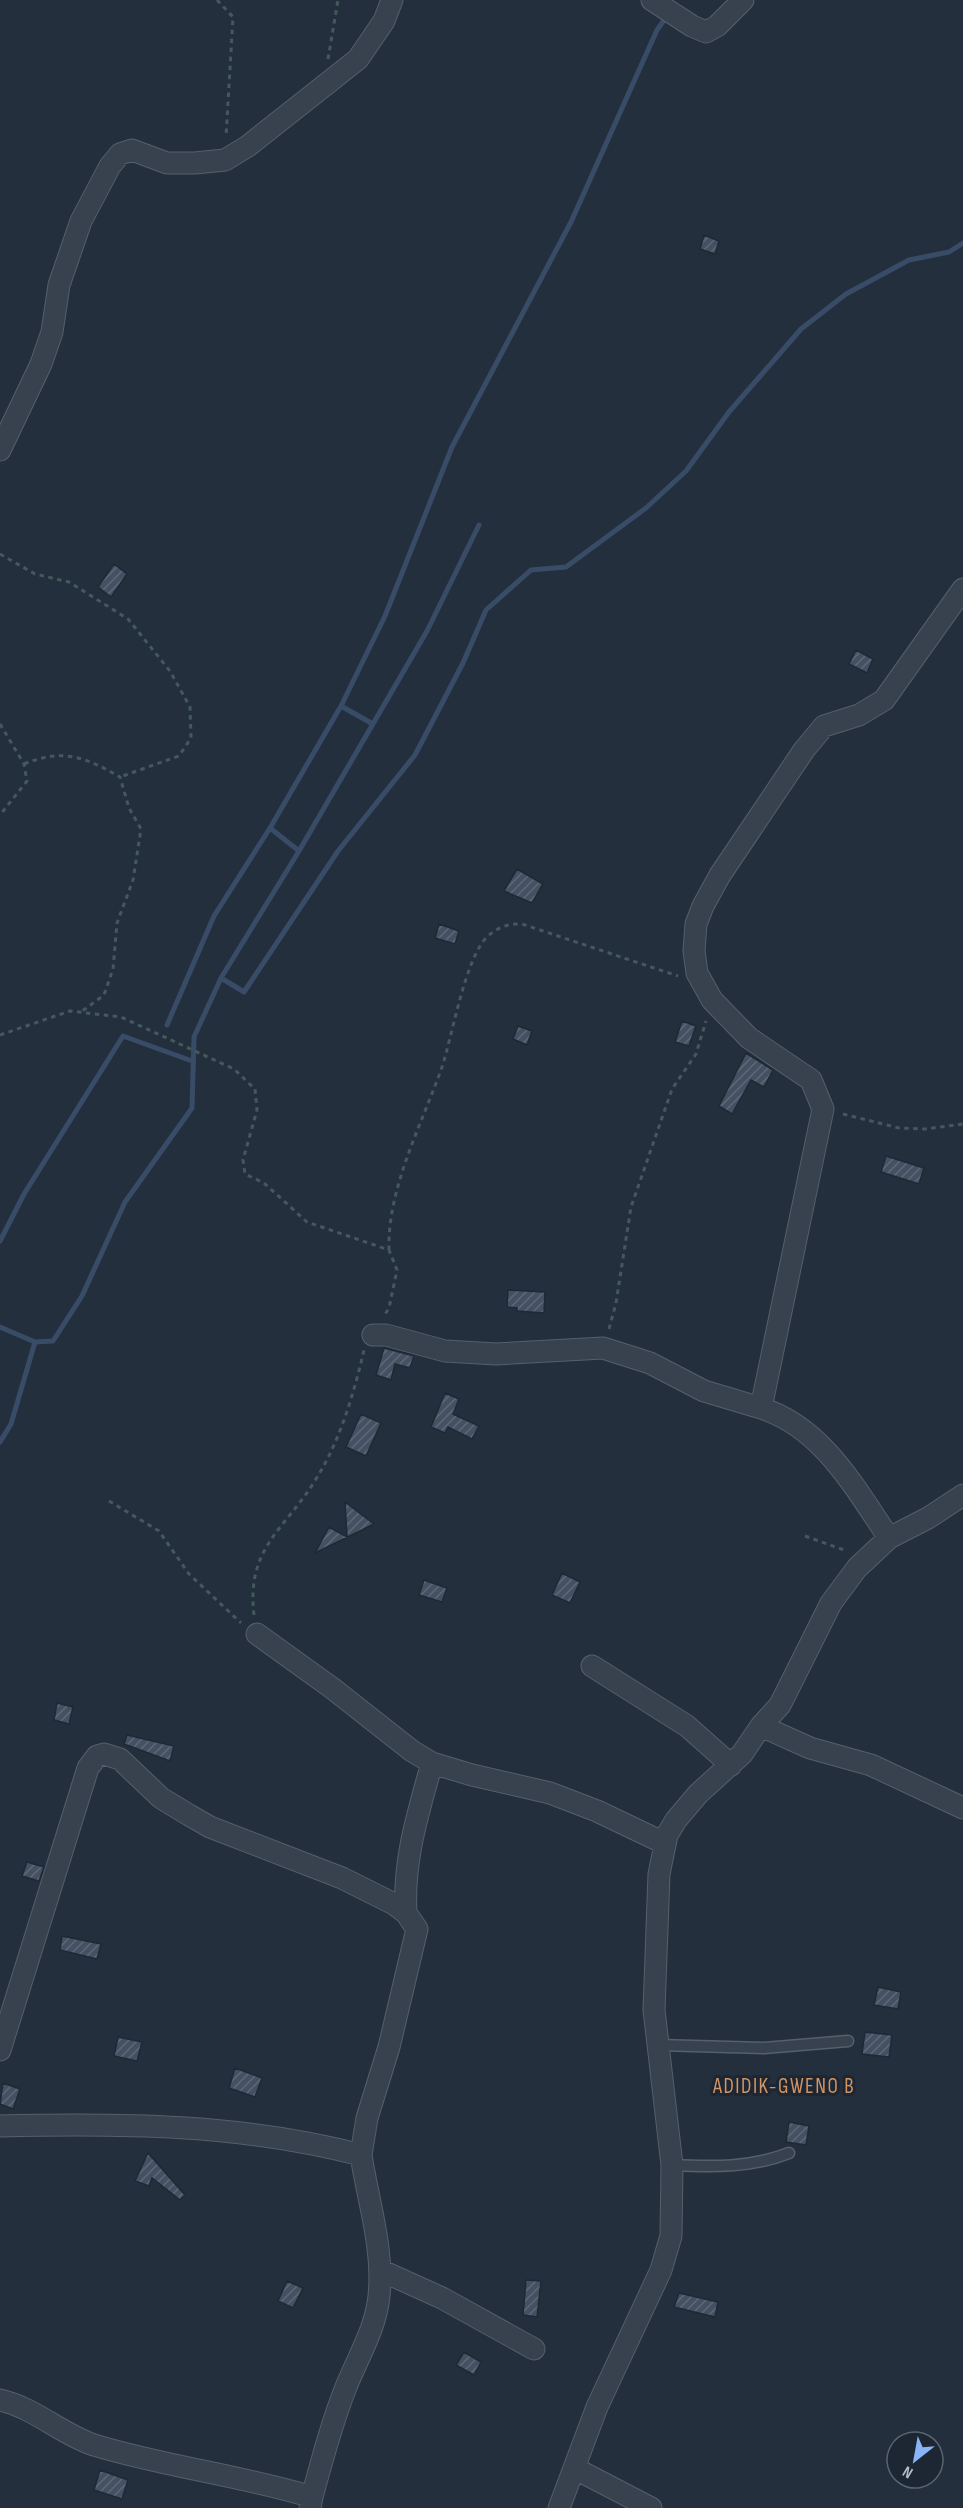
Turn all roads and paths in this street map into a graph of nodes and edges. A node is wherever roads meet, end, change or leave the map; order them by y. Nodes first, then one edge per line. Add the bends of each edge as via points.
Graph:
1 (217, 0) edge
2 (338, 0) edge
3 (393, 0) edge
4 (652, 0) edge
5 (743, 0) edge
6 (324, 87) junction
7 (225, 160) junction
8 (0, 450) edge
9 (0, 554) edge
10 (963, 589) edge
11 (0, 724) edge
12 (24, 764) junction
13 (120, 777) junction
14 (0, 815) edge
15 (707, 992) junction
16 (80, 1013) junction
17 (0, 1035) edge
18 (823, 1109) junction
19 (963, 1124) edge
20 (389, 1251) junction
21 (373, 1335) junction
22 (603, 1348) junction
23 (761, 1408) junction
24 (963, 1495) edge
25 (109, 1501) dead end
26 (805, 1536) dead end
27 (889, 1538) junction
28 (865, 1559) junction
29 (257, 1634) junction
30 (592, 1665) dead end
31 (761, 1726) junction
32 (432, 1763) junction
33 (731, 1765) junction
34 (963, 1808) edge
35 (664, 1843) junction
36 (406, 1913) junction
37 (848, 2041) dead end
38 (658, 2045) junction
39 (0, 2050) edge
40 (0, 2126) edge
41 (789, 2153) dead end
42 (361, 2155) junction
43 (672, 2165) junction
44 (380, 2270) junction
45 (534, 2349) dead end
46 (0, 2400) edge
47 (574, 2468) junction
48 (311, 2502) edge
49 (559, 2508) edge
50 (651, 2508) edge

1 - 7 path via 233,17
2 - 6 path
3 - 6 street via 358,59
4 - 5 street via 706,32
6 - 7 street
7 - 8 street via 167,163 132,150 120,154 110,166 81,220 59,285 52,332 41,364
9 - 13 path via 35,574 69,582 128,619 170,671 190,707 191,738 179,756
10 - 15 street via 884,700 859,715 824,726 720,875 696,924 694,951
11 - 12 path
12 - 13 path via 45,756 64,755 89,760
12 - 14 path via 27,781
13 - 16 path via 129,808 141,829 141,843 117,923 113,969 104,995
15 - 18 street via 735,1026 811,1080
15 - 20 path via 522,924 508,923 485,939 469,971 442,1066 413,1140 388,1225
15 - 22 path via 696,1054 672,1089 630,1207 615,1303
16 - 17 path via 70,1011
16 - 20 path via 121,1017 234,1069 255,1089 257,1110 243,1160 245,1174 264,1183 307,1222
18 - 19 path via 899,1128
18 - 23 street
20 - 21 path via 397,1269 389,1308
21 - 22 street via 445,1351 496,1354
21 - 29 path via 365,1346 344,1418 317,1478 280,1526 255,1568 253,1612
22 - 23 street via 650,1363 704,1391
23 - 27 street via 783,1415 804,1429 860,1492
24 - 27 street
25 - 29 path via 159,1531 189,1574
26 - 28 path
27 - 28 street
28 - 31 street via 831,1603 780,1705
29 - 32 street
30 - 33 street via 687,1726
31 - 33 street
31 - 34 street via 810,1748 872,1764
32 - 35 street via 550,1792
32 - 36 street via 410,1843 405,1877
33 - 35 street via 698,1794 676,1820
35 - 38 street via 659,1874 654,2010
36 - 39 street via 342,1878 210,1827 161,1798 120,1760 104,1754 97,1756 88,1768
36 - 42 street via 417,1929 389,2047 367,2118
37 - 38 lane via 764,2048
38 - 43 street
40 - 42 street via 98,2124 245,2132 309,2141
41 - 43 lane via 723,2167
42 - 44 street
43 - 47 street via 671,2236 661,2270 597,2407
44 - 45 street via 442,2298
44 - 48 street via 376,2314 344,2393
46 - 48 street via 31,2412 79,2440 161,2463 245,2478
47 - 49 street
47 - 50 street

